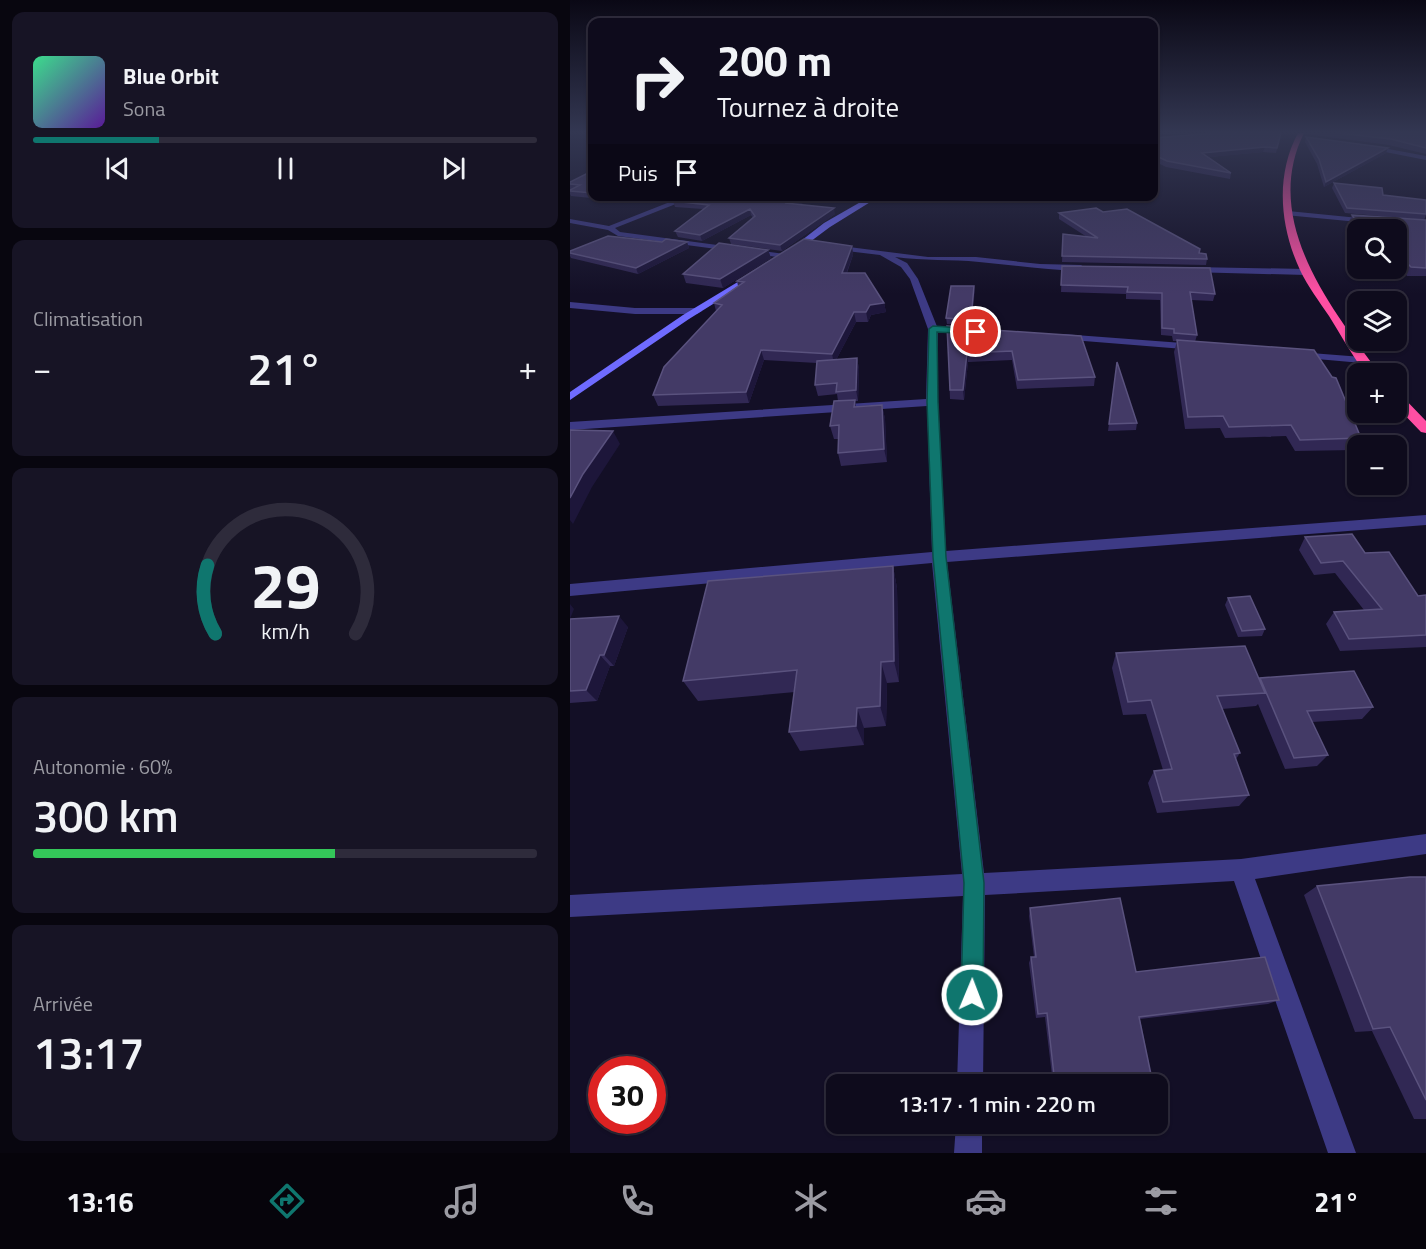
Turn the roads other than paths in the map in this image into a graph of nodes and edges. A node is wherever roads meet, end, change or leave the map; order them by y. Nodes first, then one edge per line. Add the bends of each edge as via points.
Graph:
1 (1287, 187) edge
2 (682, 201) edge
3 (868, 201) edge
4 (1288, 213) junction
5 (1354, 219) edge
6 (570, 221) edge
7 (609, 233) junction
8 (802, 243) junction
9 (814, 245) edge
10 (826, 246) edge
11 (884, 255) junction
12 (785, 256) junction
13 (776, 262) edge
14 (766, 268) edge
15 (1086, 268) edge
16 (1179, 270) edge
17 (1306, 273) junction
18 (570, 305) edge
19 (697, 311) junction
20 (1047, 336) edge
21 (1208, 348) edge
22 (1291, 355) edge
23 (1362, 360) junction
24 (1365, 363) edge
25 (570, 397) edge
26 (932, 402) junction
27 (1407, 409) edge
28 (570, 426) edge
29 (1426, 429) edge
30 (1426, 520) edge
31 (939, 557) junction
32 (570, 590) edge
33 (1426, 844) edge
34 (1241, 870) junction
35 (974, 883) junction
36 (570, 906) edge
37 (970, 1074) edge
38 (969, 1134) edge
39 (968, 1153) edge
40 (1342, 1153) edge

1 - 4 highway
2 - 7 street
3 - 8 street
4 - 5 street
4 - 17 highway
6 - 7 street
7 - 12 street
8 - 9 street
8 - 12 street
10 - 11 street
11 - 15 street
11 - 26 street via 904,264 939,329
12 - 13 street
14 - 19 street
16 - 17 street
17 - 23 highway
18 - 19 street
19 - 25 street
20 - 21 street
22 - 23 street
23 - 24 highway
26 - 28 street
26 - 31 street
27 - 29 highway
30 - 31 street
31 - 32 street
31 - 35 street
33 - 34 street
34 - 35 street
34 - 40 street
35 - 36 street
35 - 37 street
38 - 39 street

